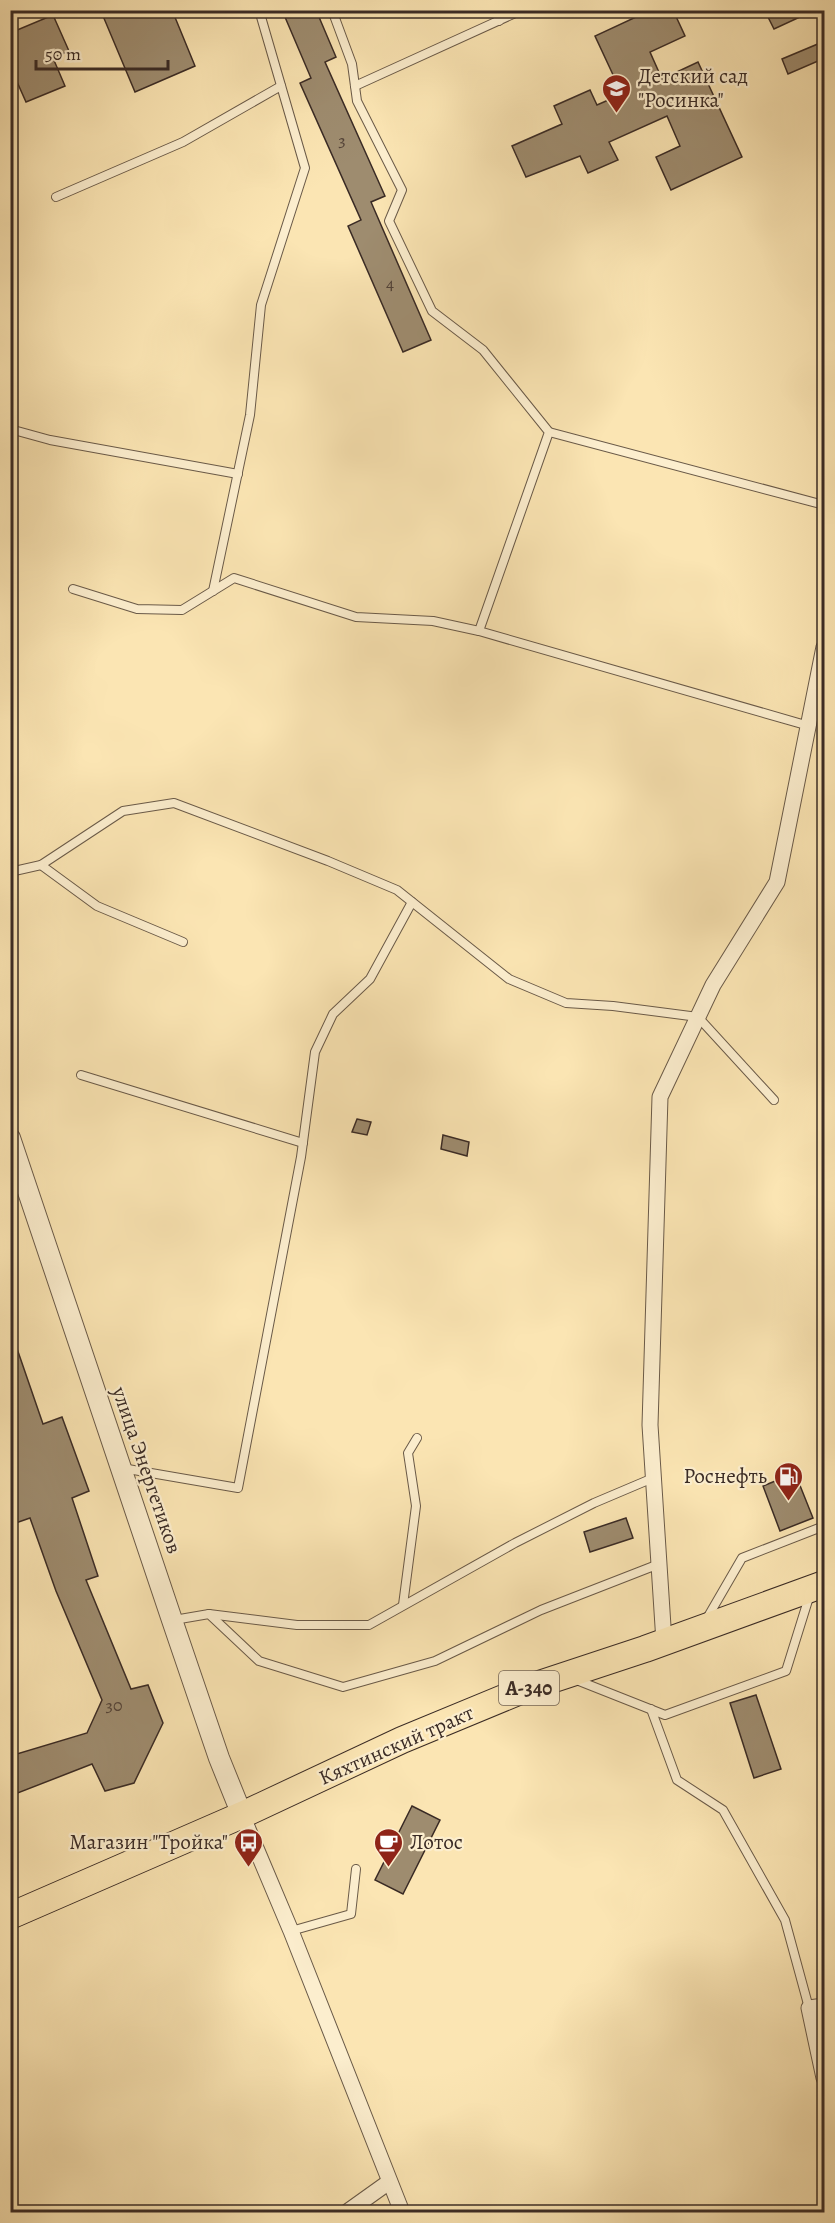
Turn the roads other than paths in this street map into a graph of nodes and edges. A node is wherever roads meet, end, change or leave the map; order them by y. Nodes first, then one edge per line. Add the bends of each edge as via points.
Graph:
1 (259, 10) edge
2 (332, 10) edge
3 (495, 10) edge
4 (522, 10) edge
5 (499, 21) junction
6 (281, 86) junction
7 (355, 86) junction
8 (56, 197) dead end
9 (10, 429) edge
10 (549, 432) junction
11 (238, 474) junction
12 (825, 505) edge
13 (73, 589) dead end
14 (213, 591) junction
15 (479, 631) junction
16 (825, 647) edge
17 (809, 726) junction
18 (41, 865) junction
19 (10, 872) edge
20 (412, 902) junction
21 (183, 942) dead end
22 (698, 1017) junction
23 (81, 1075) dead end
24 (774, 1100) dead end
25 (10, 1138) edge
26 (303, 1143) junction
27 (417, 1438) dead end
28 (121, 1468) junction
29 (653, 1478) junction
30 (825, 1526) edge
31 (659, 1564) junction
32 (818, 1587) edge
33 (403, 1605) junction
34 (209, 1614) junction
35 (172, 1620) junction
36 (701, 1628) junction
37 (664, 1642) junction
38 (565, 1676) junction
39 (651, 1709) junction
40 (242, 1815) junction
41 (356, 1869) dead end
42 (10, 1916) edge
43 (291, 1931) junction
44 (817, 2007) edge
45 (825, 2078) edge
46 (389, 2182) junction
47 (347, 2212) edge
48 (402, 2212) edge

1 - 6 lane
2 - 7 lane via 352,64
3 - 5 lane
4 - 5 lane
5 - 7 lane
6 - 8 lane via 183,142
6 - 11 lane via 305,168 261,305 250,415
7 - 10 lane via 357,101 402,190 389,221 432,311 483,350
9 - 11 lane via 50,440
10 - 12 lane
10 - 15 lane
11 - 14 lane
13 - 14 lane via 137,609 182,610
14 - 15 lane via 234,578 356,617 433,621
15 - 17 lane
16 - 17 street
17 - 22 street via 777,882 713,985
18 - 19 lane
18 - 20 lane via 123,811 174,803 328,861 397,890
18 - 21 lane via 97,906
20 - 22 lane via 509,979 566,1003
20 - 26 lane via 370,979 333,1014 315,1052
22 - 24 lane
22 - 29 street via 660,1097 650,1425
23 - 26 lane
25 - 28 street, улица Энергетиков
26 - 28 lane via 238,1488
27 - 33 lane via 408,1452 416,1506
28 - 35 street, улица Энергетиков
29 - 31 street
29 - 33 lane via 525,1538
30 - 36 lane via 742,1558
31 - 34 lane via 542,1610 435,1662 344,1687 259,1661
31 - 37 street
32 - 36 highway, Кяхтинский тракт / А-340
32 - 39 lane via 786,1671 665,1714
33 - 34 lane via 369,1625 297,1625
34 - 35 lane
35 - 40 street, улица Энергетиков
36 - 37 highway, Кяхтинский тракт / А-340
37 - 38 highway, Кяхтинский тракт / А-340
38 - 39 lane
38 - 40 highway, Кяхтинский тракт / А-340 via 402,1740
39 - 44 lane via 677,1780 723,1810 785,1920
40 - 42 highway, Кяхтинский тракт / А-340
40 - 43 street
41 - 43 lane via 351,1914
43 - 46 street
44 - 45 street
46 - 47 street
46 - 48 street

